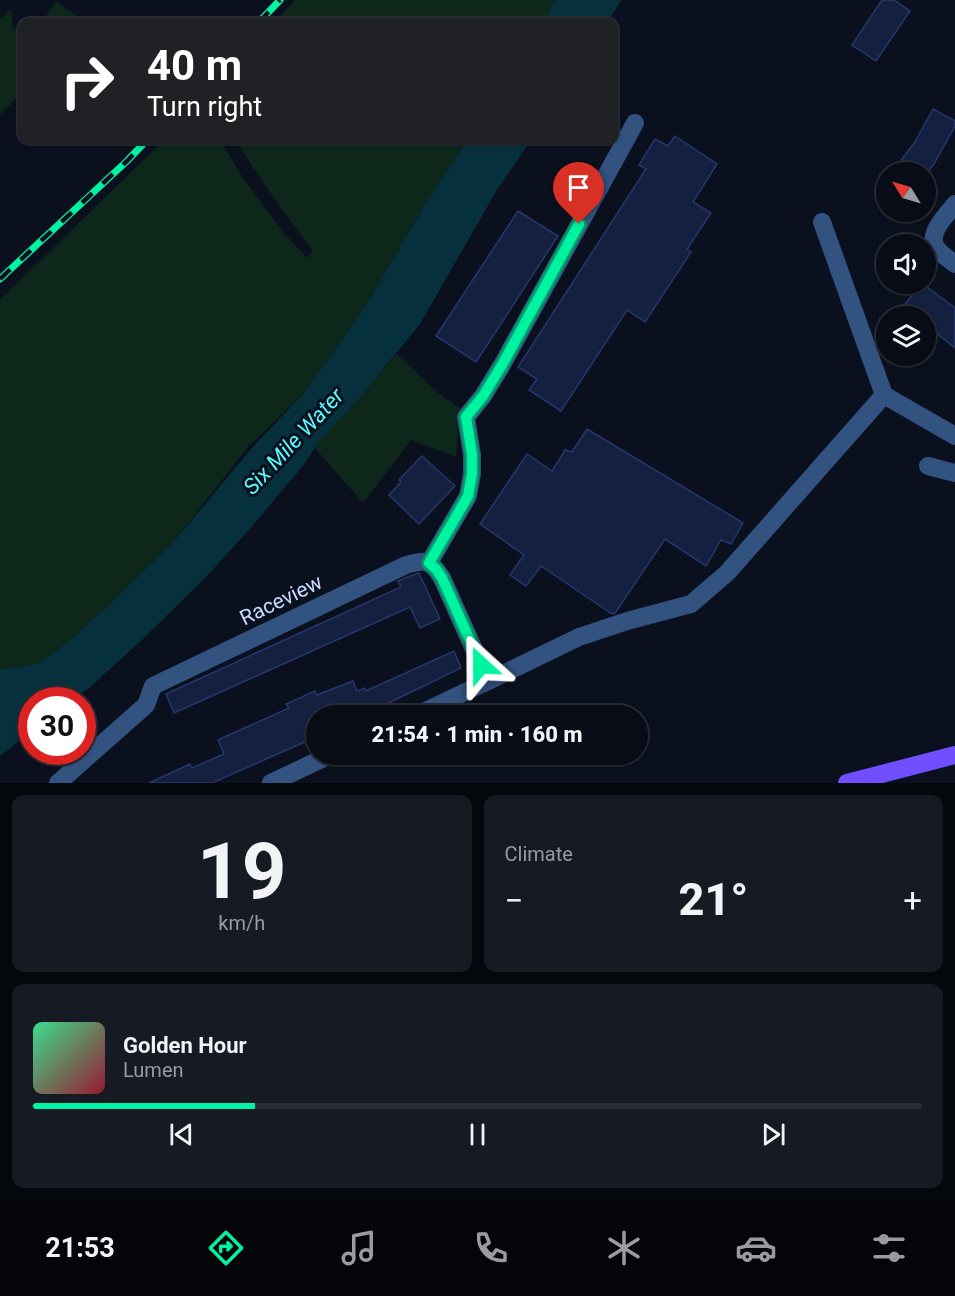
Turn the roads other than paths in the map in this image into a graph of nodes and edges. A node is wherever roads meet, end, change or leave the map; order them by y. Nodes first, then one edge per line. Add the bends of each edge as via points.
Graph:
1 (635, 123) dead end
2 (955, 204) edge
3 (822, 222) dead end
4 (955, 264) edge
5 (884, 395) junction
6 (955, 436) edge
7 (928, 466) dead end
8 (955, 473) edge
9 (429, 563) junction
10 (484, 683) junction
11 (438, 705) edge
12 (955, 755) edge
13 (309, 765) edge
14 (58, 783) edge
15 (271, 783) edge
16 (847, 783) edge

1 - 9 street via 502,365 466,417 472,455 468,496
2 - 4 street via 933,240 936,249
3 - 5 street
5 - 6 street
5 - 10 street via 727,573 691,604 579,638
7 - 8 street
9 - 10 street via 442,578 481,665
9 - 14 street, Raceview via 406,565 153,686 146,705
10 - 11 street
12 - 16 main road
13 - 15 street

